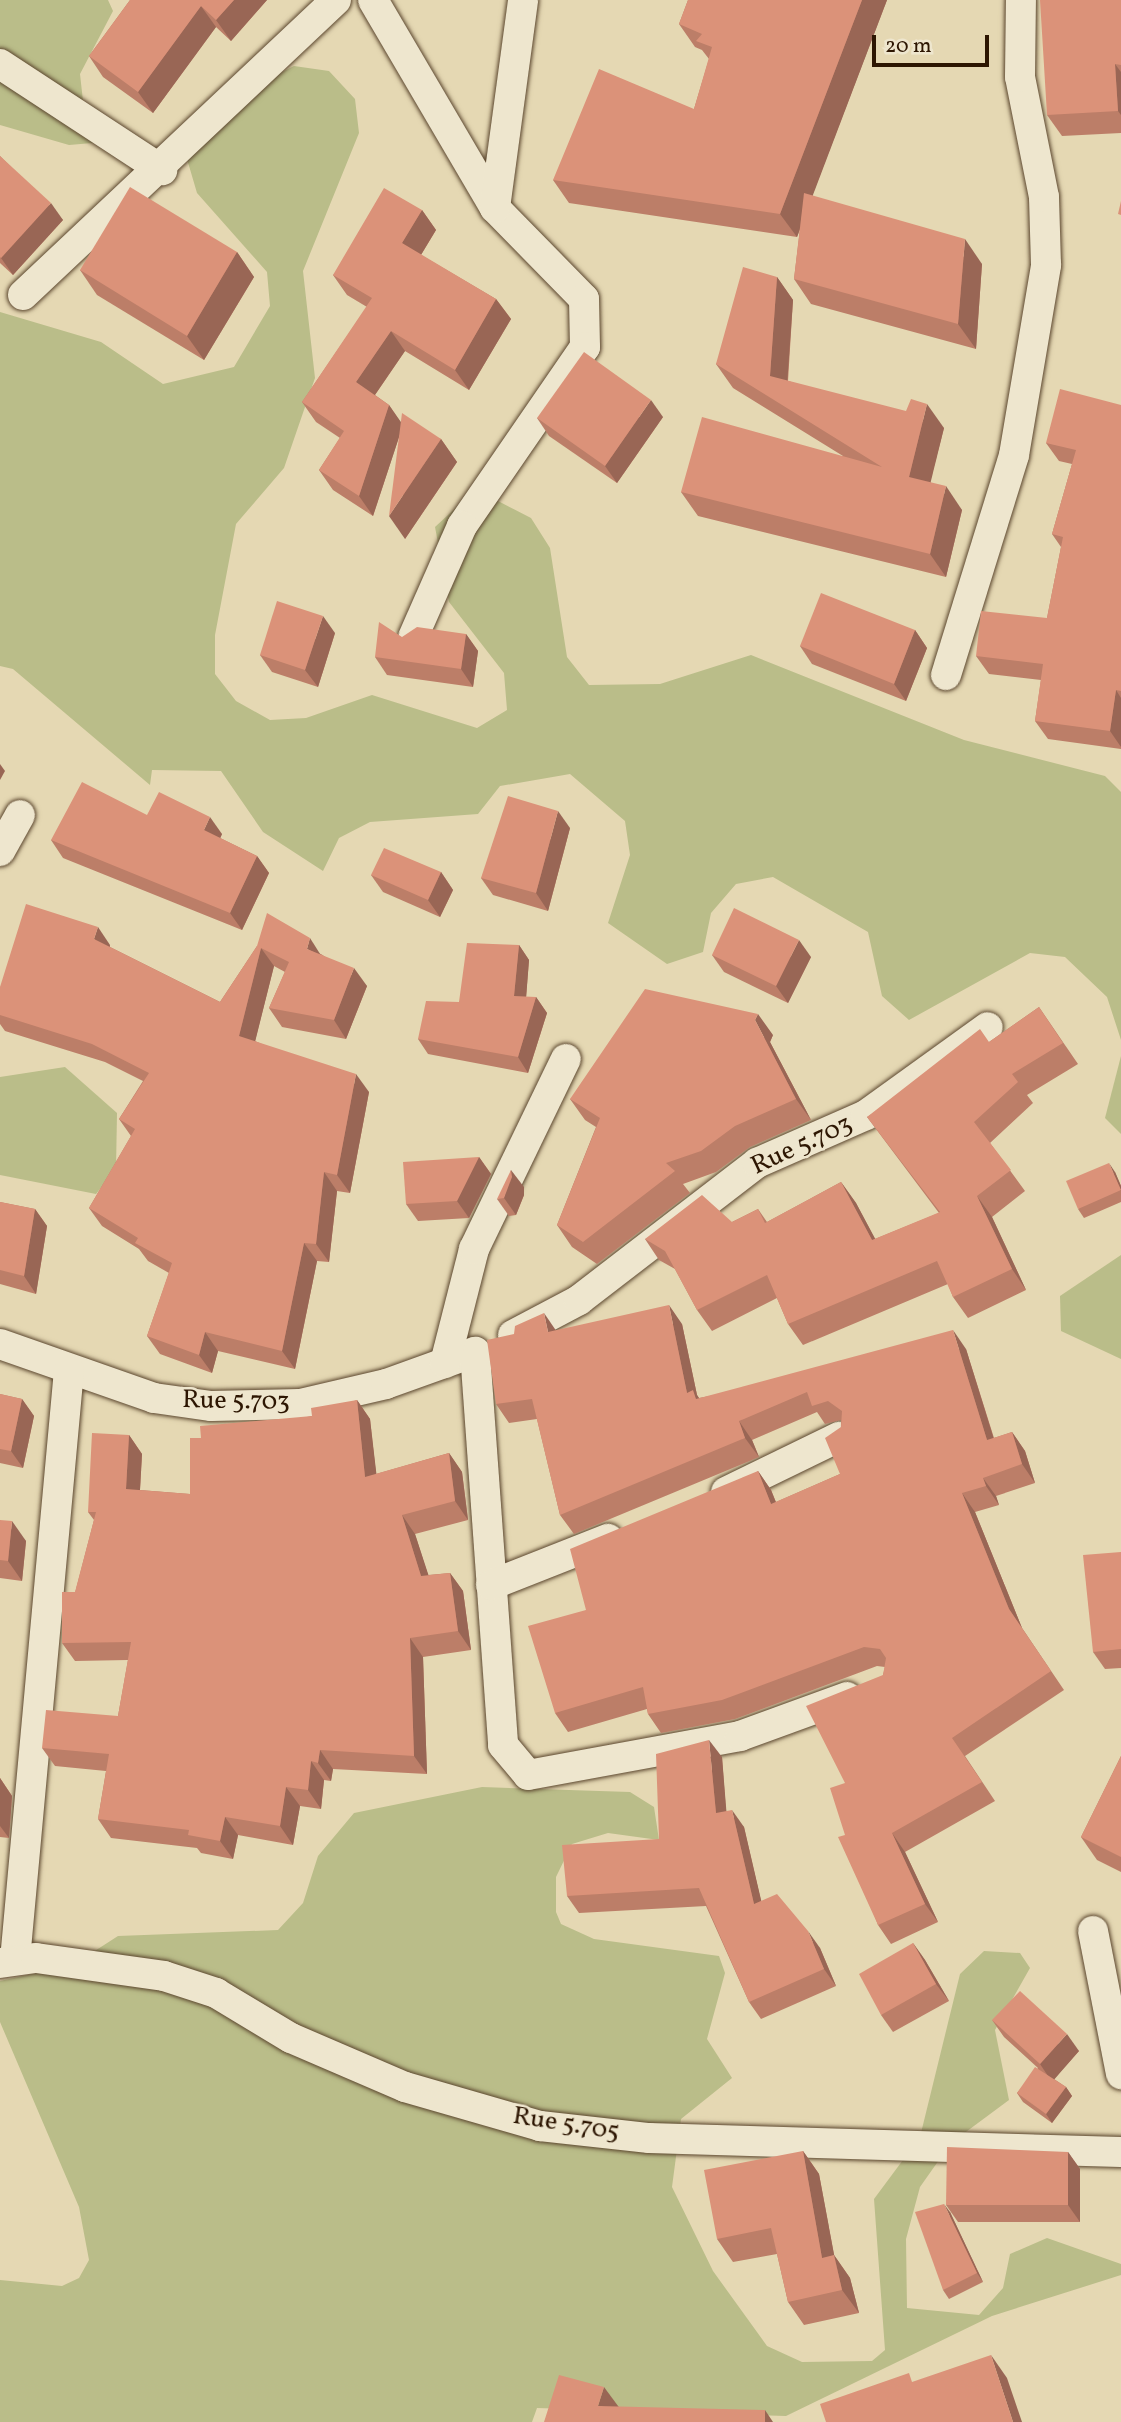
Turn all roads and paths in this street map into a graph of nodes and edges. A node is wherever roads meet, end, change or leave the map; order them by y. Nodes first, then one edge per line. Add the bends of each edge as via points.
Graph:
1 (336, 0) edge
2 (373, 0) edge
3 (523, 0) edge
4 (1021, 0) edge
5 (0, 64) edge
6 (162, 170) junction
7 (495, 208) junction
8 (23, 295) dead end
9 (413, 637) edge
10 (946, 675) dead end
11 (20, 815) dead end
12 (0, 851) edge
13 (988, 1027) dead end
14 (566, 1059) dead end
15 (0, 1344) edge
16 (475, 1352) junction
17 (445, 1363) junction
18 (69, 1370) junction
19 (839, 1437) edge
20 (694, 1505) edge
21 (642, 1525) edge
22 (491, 1585) junction
23 (871, 1687) edge
24 (1093, 1931) dead end
25 (8, 1962) edge
26 (1121, 2074) edge
27 (1121, 2152) edge

1 - 6 street
2 - 7 street
3 - 7 street
4 - 10 street via 1020,77 1044,197 1046,265 1014,455
5 - 6 street
6 - 8 street
7 - 9 street via 584,299 585,347 462,526
11 - 12 street
13 - 16 street, Rue 5.703 via 866,1115 757,1163 579,1300
14 - 17 street via 474,1249
15 - 18 street, Rue 5.703
16 - 17 street, Rue 5.703
16 - 22 street
17 - 18 street, Rue 5.703 via 300,1404 224,1406 154,1398
18 - 25 street
19 - 20 street
21 - 22 street
22 - 23 street via 503,1745 528,1775 740,1736
24 - 26 street
25 - 27 street, Rue 5.705 via 164,1976 216,1993 291,2038 405,2087 540,2126 649,2138

